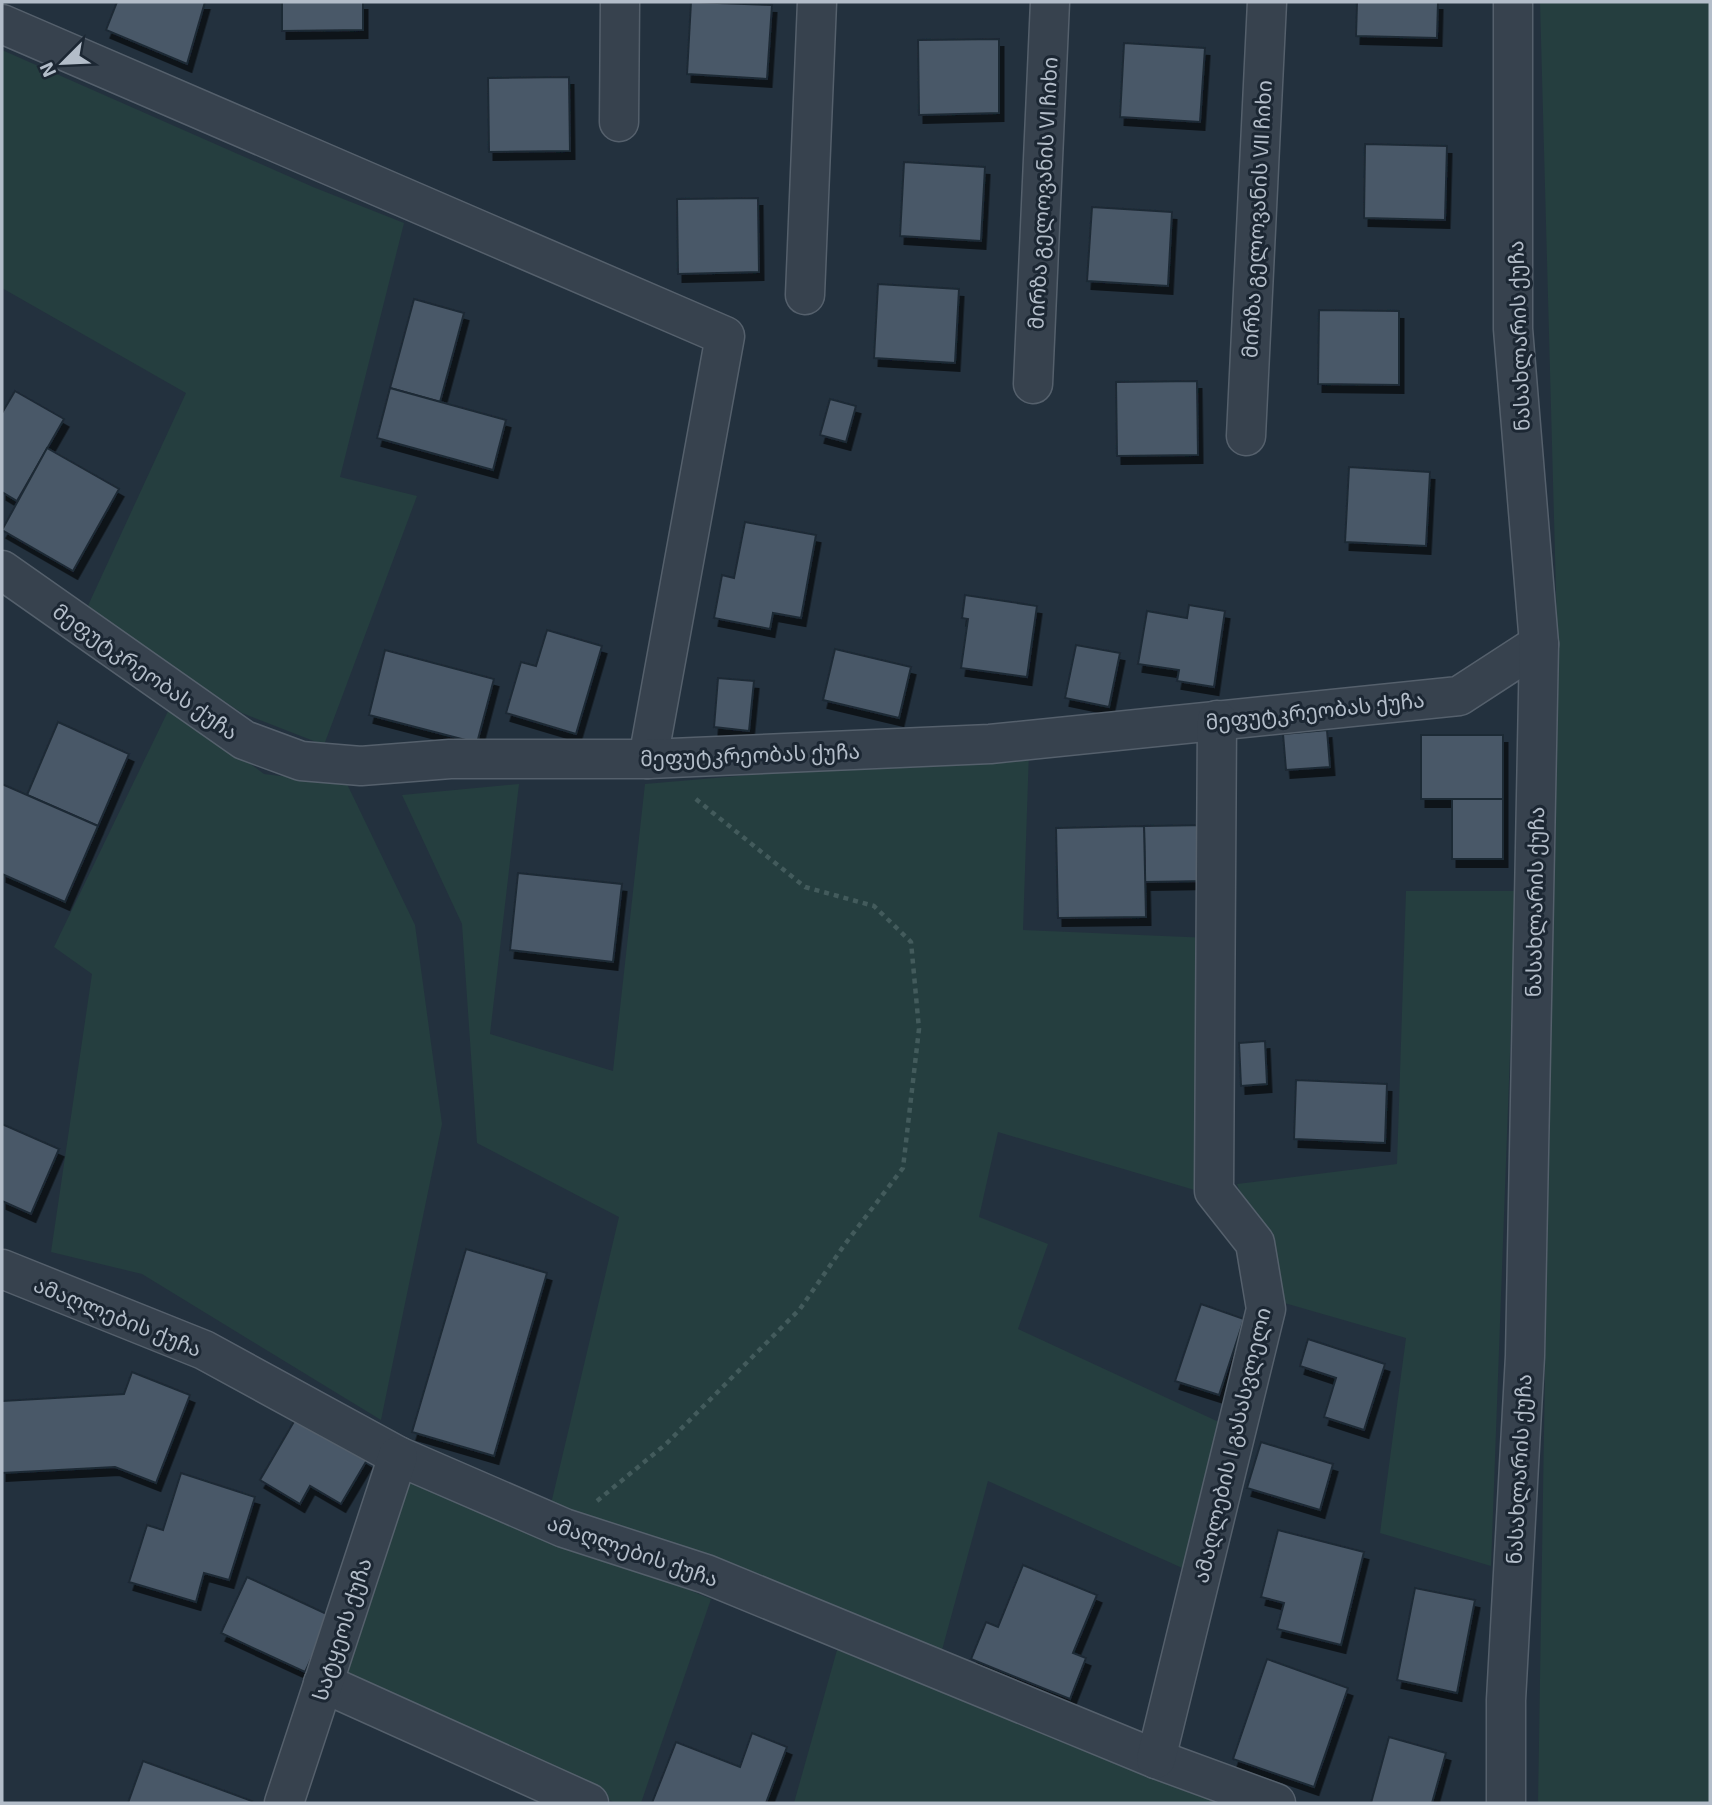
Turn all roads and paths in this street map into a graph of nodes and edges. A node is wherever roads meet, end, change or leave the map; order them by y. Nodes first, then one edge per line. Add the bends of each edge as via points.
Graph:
1 (620, 2) edge
2 (817, 2) edge
3 (1050, 2) edge
4 (1267, 2) edge
5 (1513, 2) edge
6 (2, 23) edge
7 (619, 122) dead end
8 (805, 295) dead end
9 (1033, 384) dead end
10 (1245, 436) dead end
11 (2, 570) edge
12 (1539, 644) junction
13 (1217, 720) junction
14 (648, 759) junction
15 (2, 1269) edge
16 (398, 1456) junction
17 (565, 1528) junction
18 (323, 1684) junction
19 (1157, 1759) junction
20 (284, 1803) edge
21 (589, 1803) edge
22 (1276, 1803) edge
23 (1506, 1803) edge

1 - 7 street
2 - 8 street
3 - 9 street, მირზა გელოვანის VI ჩიხი
4 - 10 street, მირზა გელოვანის VII ჩიხი
5 - 12 street, ნასახლარის ქუჩა via 1513,329
6 - 14 street via 725,336
11 - 14 street, მეფუტკრეობას ქუჩა via 244,740 301,761 360,766 450,759
12 - 13 street, მეფუტკრეობას ქუჩა via 1460,696
12 - 23 street, ნასახლარის ქუჩა via 1524,1356 1506,1700
13 - 14 street, მეფუტკრეობას ქუჩა via 990,744
13 - 19 street, ამაღლების I გასასვლელი via 1214,1191 1255,1243 1266,1309
14 - 17 path via 805,887 874,906 911,942 919,1029 903,1168 800,1309 666,1444
15 - 16 street, ამაღლების ქუჩა via 204,1350
16 - 17 street, ამაღლების ქუჩა
16 - 18 street, სატყეოს ქუჩა
17 - 19 street, ამაღლების ქუჩა via 706,1574
18 - 20 street, სატყეოს ქუჩა
18 - 21 street
19 - 22 street, ამაღლების ქუჩა

